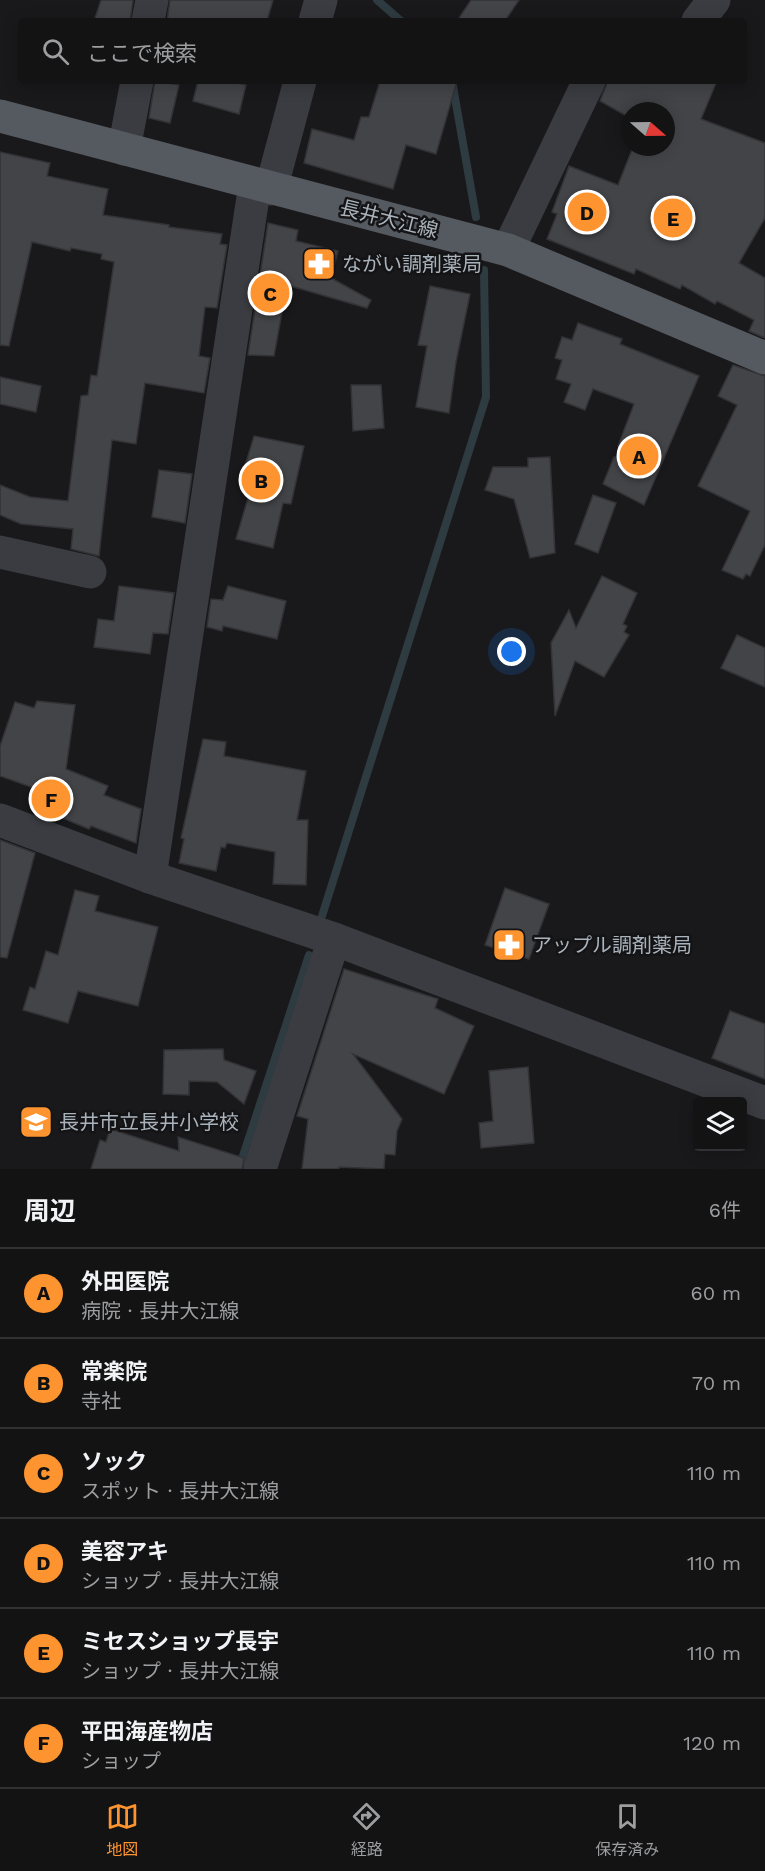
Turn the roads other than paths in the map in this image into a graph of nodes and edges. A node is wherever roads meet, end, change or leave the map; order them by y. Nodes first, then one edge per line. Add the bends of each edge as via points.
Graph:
1 (152, 0) edge
2 (321, 0) edge
3 (714, 0) edge
4 (149, 18) edge
5 (316, 18) edge
6 (700, 18) edge
7 (136, 84) edge
8 (299, 84) edge
9 (588, 84) edge
10 (0, 116) edge
11 (124, 149) junction
12 (263, 187) junction
13 (508, 250) junction
14 (765, 358) edge
15 (0, 552) edge
16 (90, 572) dead end
17 (0, 820) edge
18 (150, 877) junction
19 (334, 939) junction
20 (765, 1103) edge
21 (260, 1169) edge

1 - 4 street
2 - 5 street
3 - 6 street
7 - 11 street
8 - 12 street
9 - 13 street
10 - 11 main road, 長井大江線
11 - 12 main road, 長井大江線
12 - 13 main road, 長井大江線
12 - 18 street
13 - 14 main road, 長井大江線
15 - 16 street
17 - 18 street
18 - 19 street
19 - 20 street
19 - 21 street

